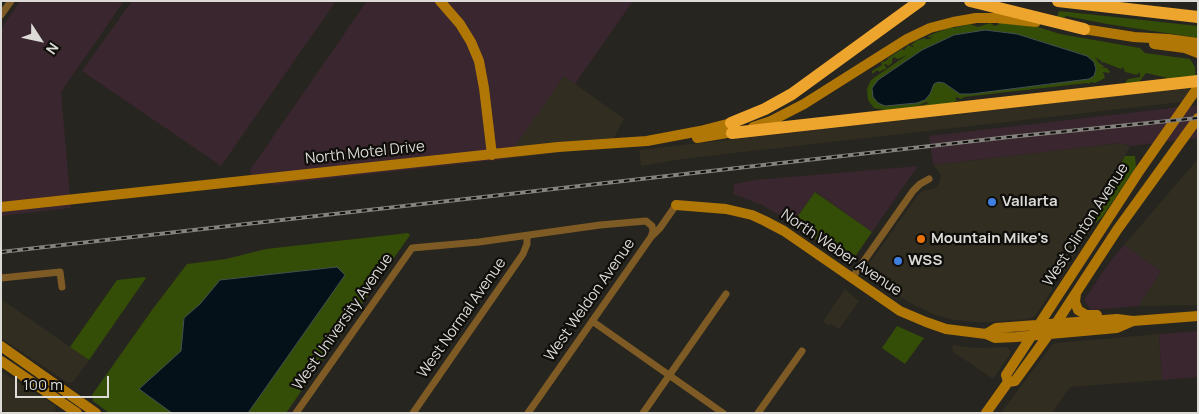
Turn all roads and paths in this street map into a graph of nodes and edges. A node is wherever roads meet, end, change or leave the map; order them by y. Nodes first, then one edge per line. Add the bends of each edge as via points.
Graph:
1 (11, 1) edge
2 (440, 1) edge
3 (920, 1) edge
4 (970, 1) edge
5 (1058, 1) edge
6 (1, 15) edge
7 (1198, 17) edge
8 (1084, 29) junction
9 (1134, 38) junction
10 (1198, 43) edge
11 (1198, 52) edge
12 (1198, 81) edge
13 (1198, 87) edge
14 (1198, 118) edge
15 (731, 128) junction
16 (492, 155) junction
17 (929, 178) dead end
18 (676, 206) joint
19 (1, 207) edge
20 (527, 236) junction
21 (651, 237) junction
22 (1, 278) edge
23 (852, 278) junction
24 (62, 287) dead end
25 (1076, 293) junction
26 (726, 294) dead end
27 (1198, 316) edge
28 (1108, 319) junction
29 (592, 321) junction
30 (1133, 321) junction
31 (1056, 324) junction
32 (1039, 325) junction
33 (986, 334) junction
34 (1049, 334) junction
35 (1032, 336) junction
36 (1, 346) edge
37 (802, 350) dead end
38 (1, 352) edge
39 (1, 361) edge
40 (24, 361) junction
41 (670, 375) junction
42 (1008, 382) junction
43 (77, 399) junction
44 (72, 411) edge
45 (96, 413) edge
46 (296, 413) edge
47 (413, 413) edge
48 (528, 413) edge
49 (643, 413) edge
50 (723, 413) edge
51 (758, 413) edge
52 (986, 413) edge

1 - 6 street
2 - 16 main road via 460,24 479,61
3 - 15 highway via 792,94
4 - 8 highway
5 - 7 highway
8 - 9 main road, North Motel Drive
8 - 15 main road, North Motel Drive via 997,18 941,25 907,39 790,112 771,121
9 - 10 main road
9 - 11 main road
12 - 15 highway
13 - 32 main road, West Clinton Avenue
14 - 25 main road, West Clinton Avenue
15 - 16 main road, North Motel Drive via 647,141
16 - 19 main road, North Motel Drive
17 - 23 street via 914,191
18 - 21 street, West Weldon Avenue
18 - 23 main road, North Weber Avenue via 712,206 752,215 784,231
20 - 21 street via 646,221 652,226
20 - 46 street, West University Avenue via 412,248
20 - 47 street, West Normal Avenue via 523,254
21 - 29 street, West Weldon Avenue
22 - 24 street via 60,272
23 - 33 main road, North Weber Avenue via 900,311 926,322 957,331
25 - 28 main road via 1077,307 1082,313 1103,314
25 - 31 main road, West Clinton Avenue
26 - 41 street
27 - 30 main road, North Weber Avenue
28 - 30 main road, North Weber Avenue
28 - 31 main road, North Weber Avenue
29 - 41 street
29 - 48 street, West Weldon Avenue
30 - 34 main road, North Weber Avenue via 1117,328
31 - 32 main road, North Weber Avenue
31 - 34 main road, West Clinton Avenue
32 - 33 main road, North Weber Avenue via 996,328
32 - 35 main road, West Clinton Avenue
33 - 35 main road, North Weber Avenue via 995,338
34 - 35 main road, North Weber Avenue
34 - 42 main road, West Clinton Avenue via 1014,381
35 - 42 main road, West Clinton Avenue via 1006,375
36 - 40 main road
37 - 51 street
38 - 40 main road
39 - 44 main road
40 - 43 main road
41 - 49 street
41 - 50 street
42 - 52 main road, West Clinton Avenue
43 - 44 main road
43 - 45 main road

